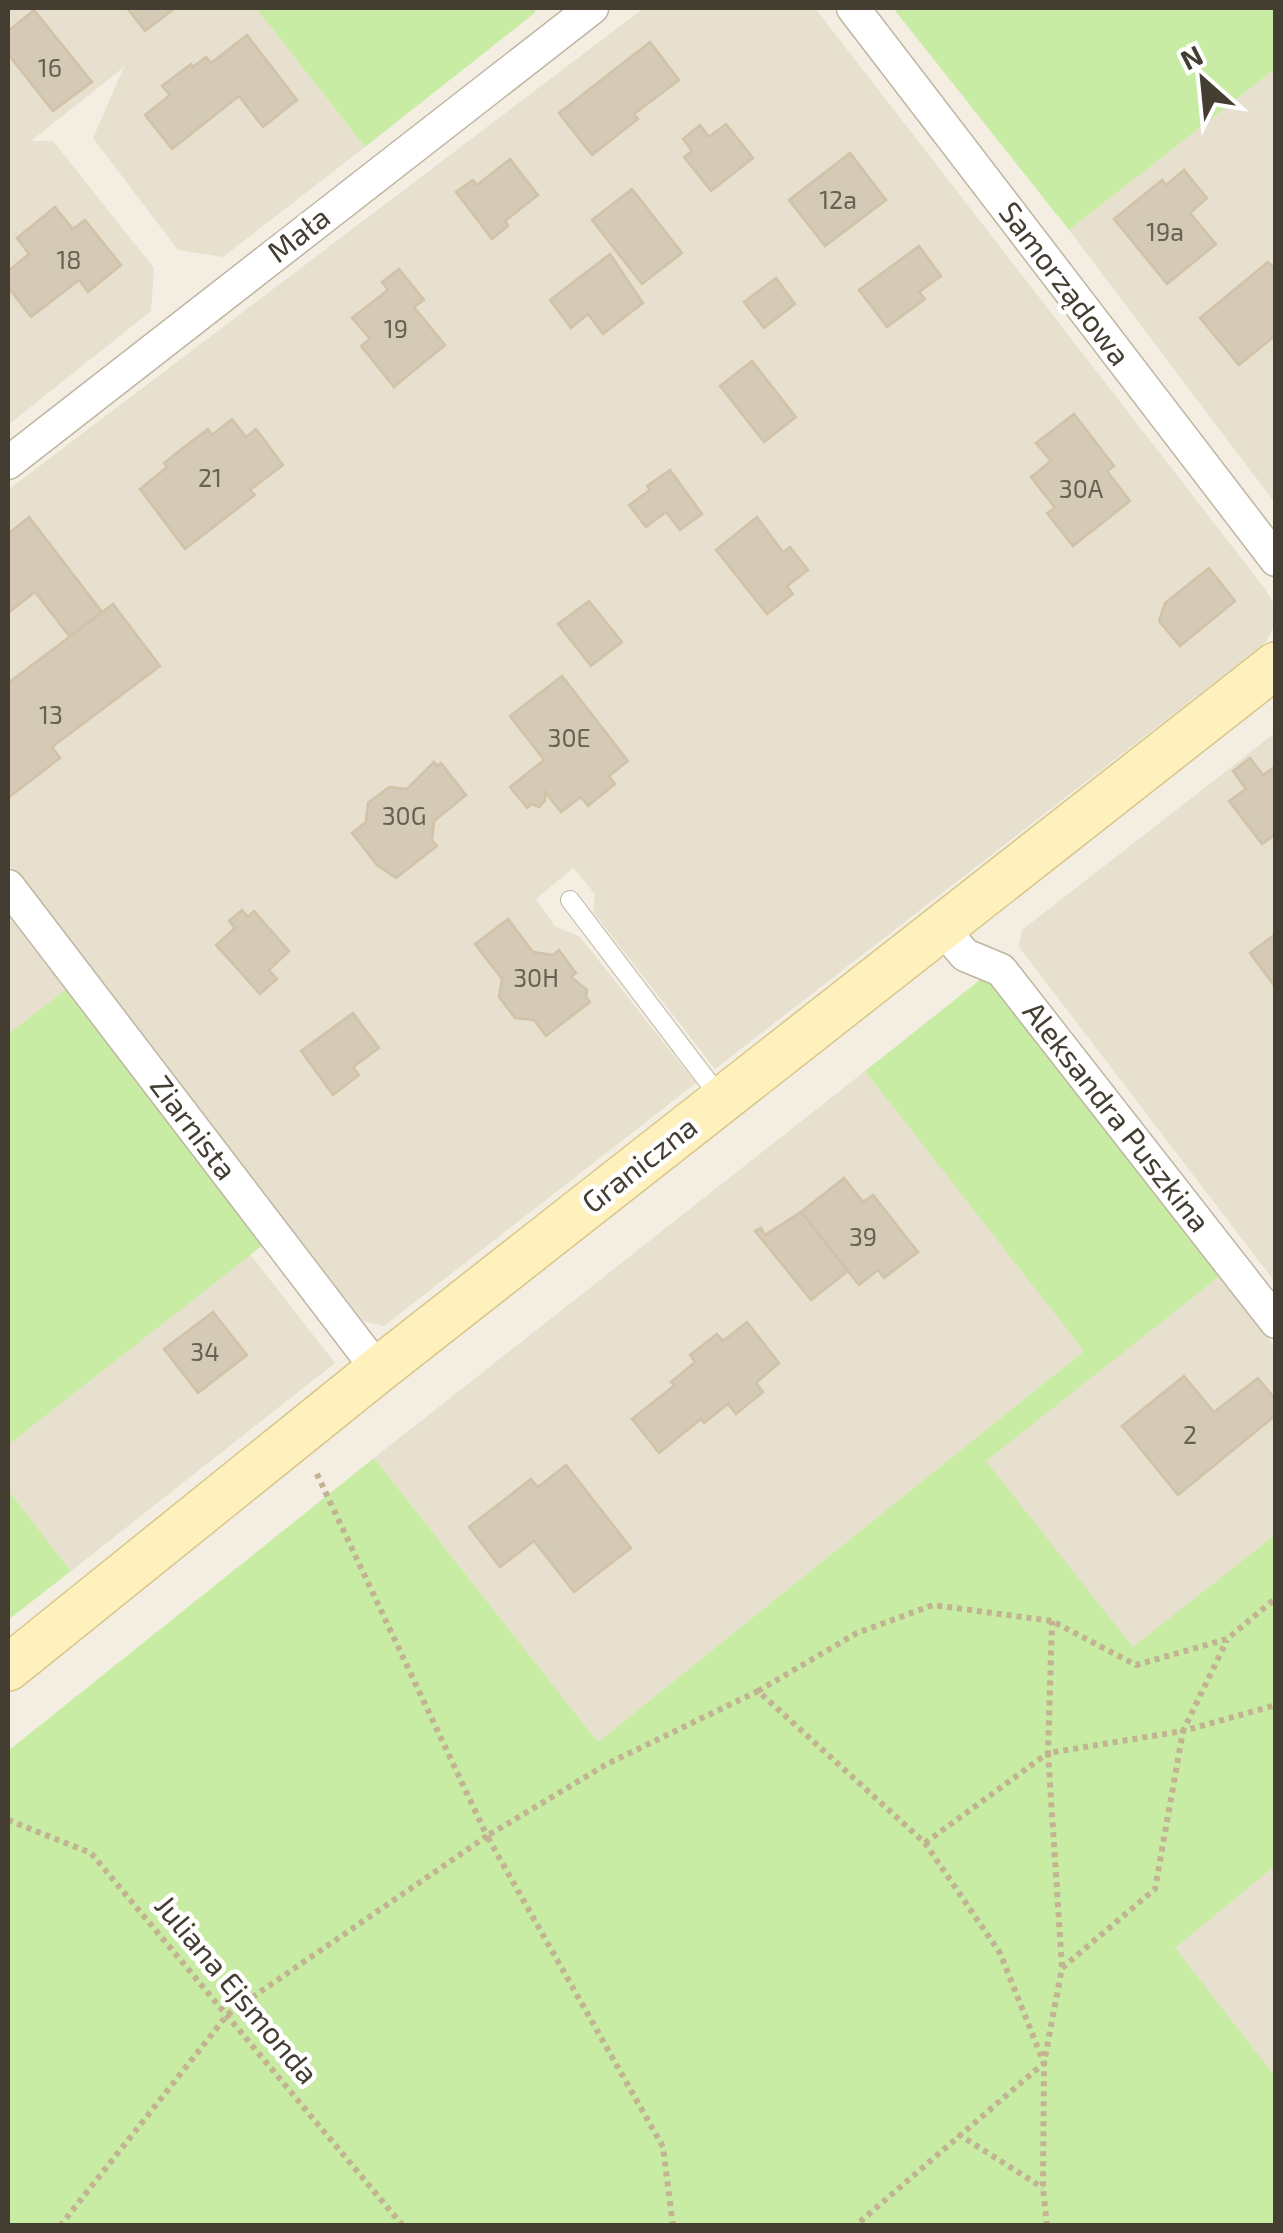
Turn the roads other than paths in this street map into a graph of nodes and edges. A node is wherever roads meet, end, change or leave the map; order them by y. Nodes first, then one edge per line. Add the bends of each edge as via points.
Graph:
1 (592, 8) edge
2 (853, 8) edge
3 (8, 464) edge
4 (1276, 560) edge
5 (1276, 665) edge
6 (8, 886) edge
7 (570, 900) dead end
8 (943, 929) junction
9 (722, 1101) junction
10 (1276, 1322) edge
11 (378, 1370) junction
12 (8, 1668) edge

1 - 3 street, Mała
2 - 4 street, Samorządowa
5 - 8 street, Graniczna
6 - 11 street, Ziarnista
7 - 9 lane
8 - 9 street, Graniczna
8 - 10 street, Aleksandra Puszkina via 965,956 1002,970
9 - 11 street, Graniczna
11 - 12 street, Graniczna

